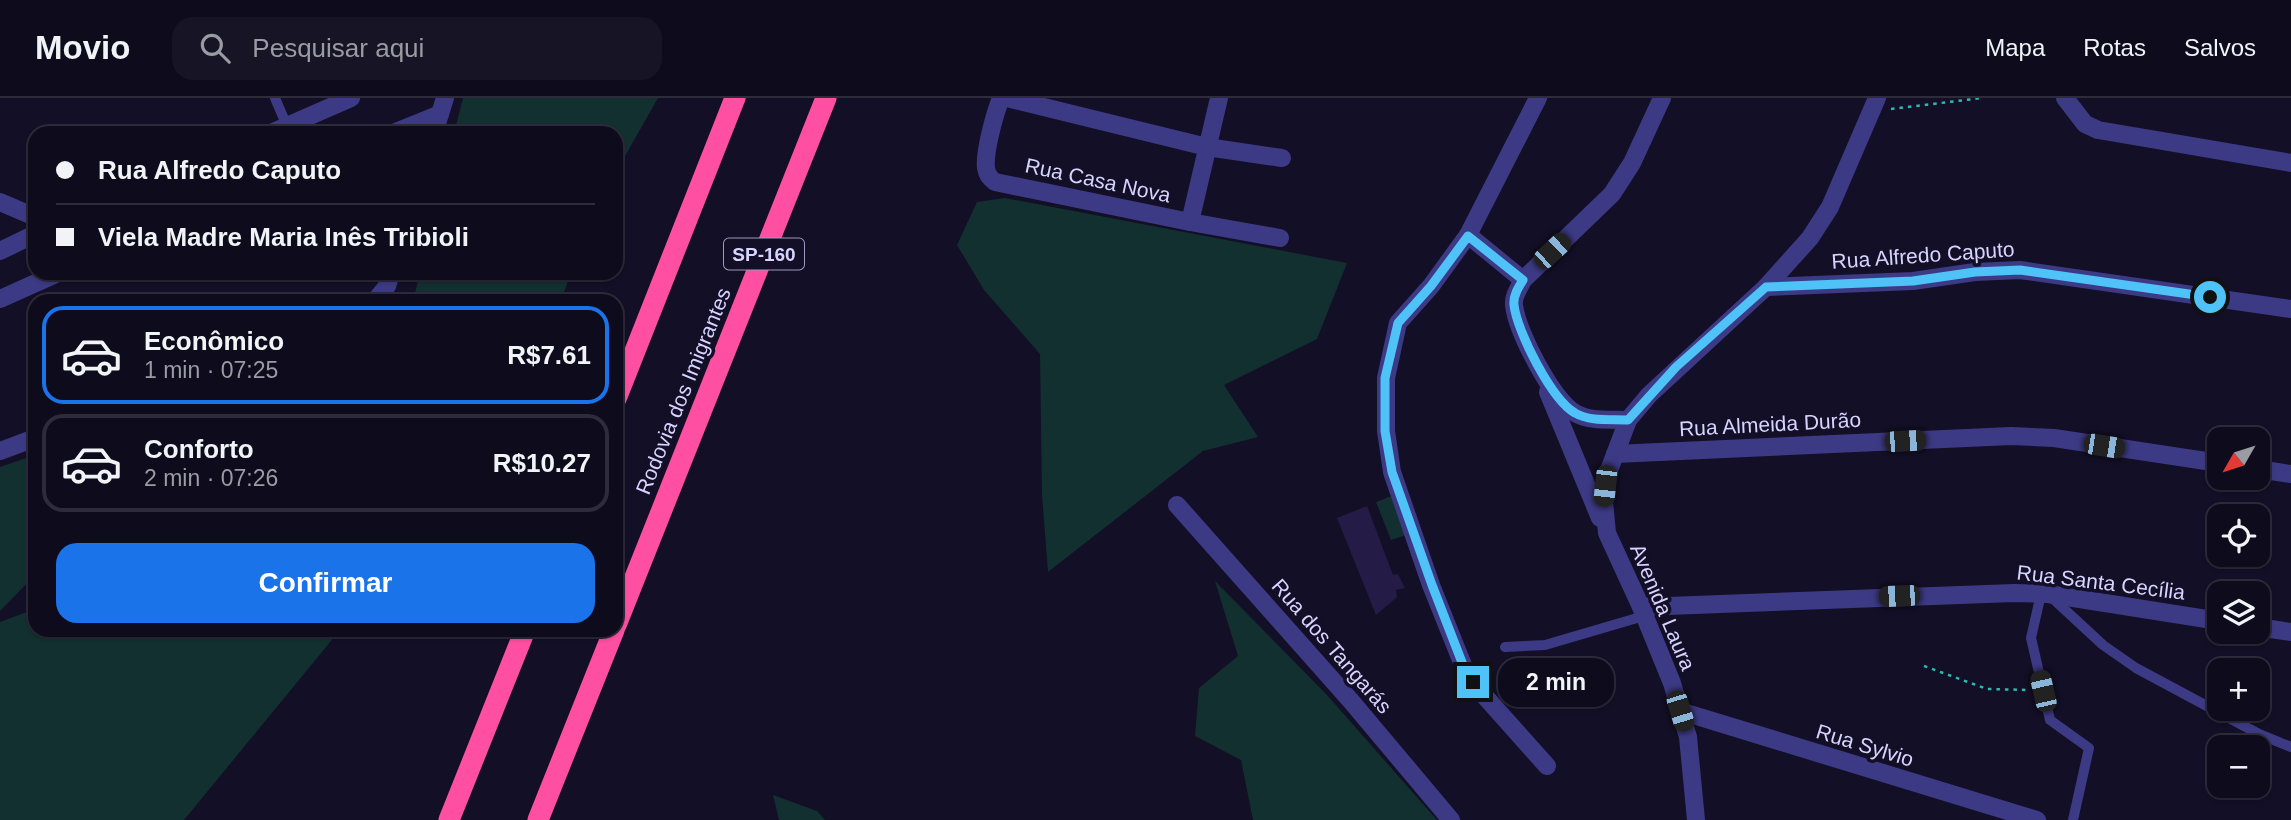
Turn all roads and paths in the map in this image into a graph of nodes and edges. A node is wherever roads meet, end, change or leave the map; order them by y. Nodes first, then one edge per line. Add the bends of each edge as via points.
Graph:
1 (275, 98) edge
2 (351, 98) edge
3 (735, 98) edge
4 (826, 98) edge
5 (1001, 98) edge
6 (1007, 98) edge
7 (1219, 98) edge
8 (1662, 98) edge
9 (1982, 98) edge
10 (2065, 98) edge
11 (1539, 99) edge
12 (1874, 105) edge
13 (443, 106) edge
14 (278, 126) edge
15 (288, 126) edge
16 (406, 126) edge
17 (436, 126) edge
18 (1208, 147) junction
19 (1282, 158) dead end
20 (2291, 163) edge
21 (0, 202) edge
22 (28, 214) edge
23 (1190, 222) junction
24 (1468, 236) junction
25 (28, 237) edge
26 (1280, 238) dead end
27 (0, 251) edge
28 (42, 280) edge
29 (1519, 287) junction
30 (1766, 287) junction
31 (0, 299) edge
32 (2291, 309) edge
33 (1541, 372) junction
34 (623, 381) edge
35 (1628, 420) junction
36 (28, 441) edge
37 (0, 451) edge
38 (1615, 454) junction
39 (2207, 461) edge
40 (2270, 471) edge
41 (2291, 474) edge
42 (1177, 505) dead end
43 (1607, 533) junction
44 (2045, 594) junction
45 (623, 607) edge
46 (1642, 611) junction
47 (2207, 619) edge
48 (2270, 628) edge
49 (2291, 632) edge
50 (521, 637) edge
51 (611, 637) edge
52 (1504, 647) dead end
53 (1924, 666) dead end
54 (2043, 691) junction
55 (1680, 711) junction
56 (2291, 747) edge
57 (1546, 766) dead end
58 (449, 820) edge
59 (538, 820) edge
60 (1451, 820) edge
61 (1696, 820) edge
62 (2037, 820) edge
63 (2073, 820) edge

1 - 14 lane
2 - 15 street
3 - 34 highway
4 - 45 highway, Rodovia dos Imigrantes / SP-160
5 - 23 street, Rua Casa Nova via 986,167 995,182
6 - 18 street
7 - 18 street
8 - 29 street via 1623,180
9 - 12 path
10 - 20 street via 2085,124 2098,130
11 - 24 street
12 - 30 street via 1830,207 1810,238
13 - 16 street
13 - 17 street
18 - 19 street
18 - 23 street
21 - 22 street
23 - 26 street, Rua Casa Nova
24 - 29 street
24 - 57 street via 1398,323 1385,378 1385,431 1392,472 1463,665
25 - 27 street
28 - 31 street
29 - 33 street via 1514,304
30 - 32 street, Rua Alfredo Caputo via 1913,281 2020,270
30 - 35 street via 1676,367
33 - 35 street via 1568,409 1578,415
33 - 43 street
35 - 38 street, Avenida Laura
36 - 37 street
38 - 39 street, Rua Almeida Durão via 2011,436
38 - 43 street, Avenida Laura via 1604,502
40 - 41 street
42 - 60 street, Rua dos Tangarás
43 - 46 street, Avenida Laura
44 - 46 street, Rua Santa Cecília via 1766,600
44 - 47 street, Rua Santa Cecília
44 - 54 lane via 2031,638
44 - 56 lane via 2136,668
46 - 52 lane via 1545,645
46 - 55 street, Avenida Laura
48 - 49 street
50 - 58 highway
51 - 59 highway
53 - 54 path via 1987,690
54 - 63 lane via 2050,720 2089,748
55 - 61 street, Avenida Laura via 1688,737
55 - 62 street, Rua Sylvio

